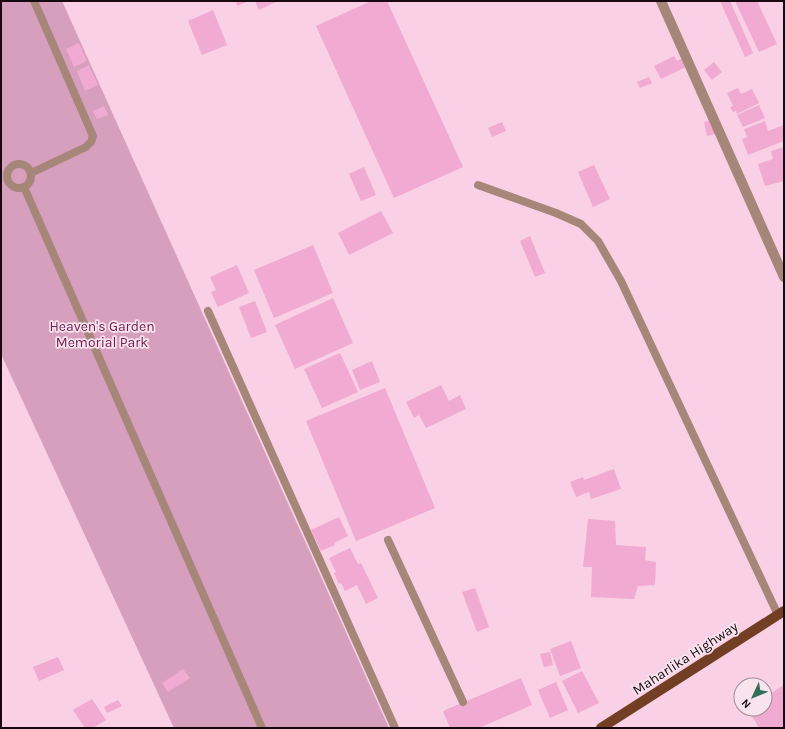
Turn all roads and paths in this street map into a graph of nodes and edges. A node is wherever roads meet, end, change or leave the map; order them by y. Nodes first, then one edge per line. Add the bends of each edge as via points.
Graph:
1 (34, 1) edge
2 (661, 1) edge
3 (31, 172) junction
4 (9, 182) junction
5 (1, 185) edge
6 (478, 186) dead end
7 (24, 187) junction
8 (784, 277) edge
9 (208, 311) dead end
10 (388, 540) dead end
11 (781, 613) edge
12 (463, 702) dead end
13 (262, 728) edge
14 (395, 728) edge
15 (601, 728) edge

1 - 3 lane via 93,136 86,147
2 - 8 street
3 - 4 lane via 20,164 15,165 8,173
3 - 7 lane via 30,181
4 - 5 lane
4 - 7 lane via 16,187
6 - 11 lane via 581,224 598,241 620,281
7 - 13 lane
9 - 14 lane
10 - 12 lane
11 - 15 main road, Maharlika Highway

